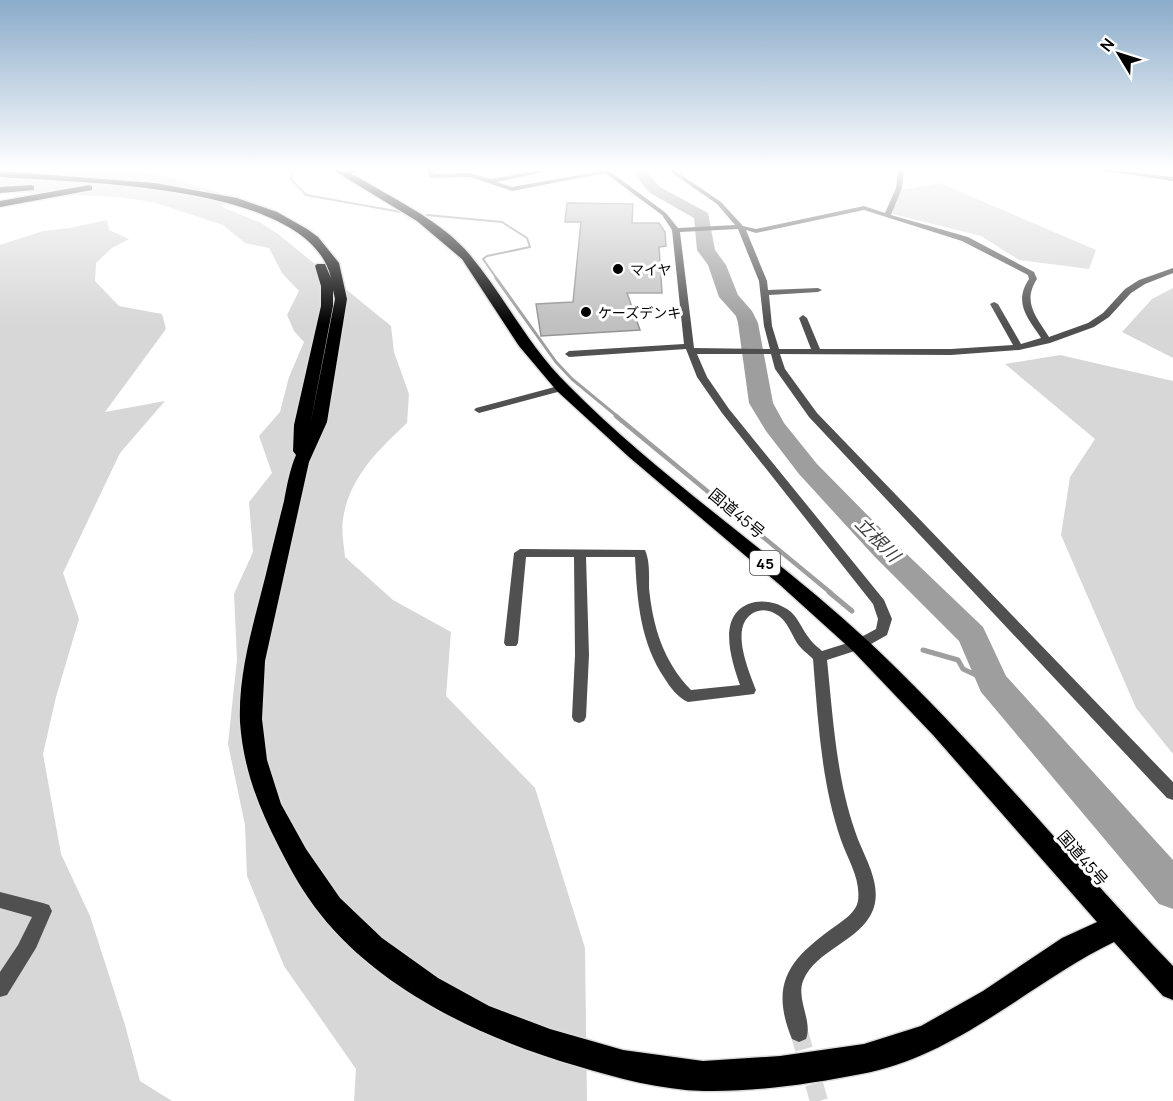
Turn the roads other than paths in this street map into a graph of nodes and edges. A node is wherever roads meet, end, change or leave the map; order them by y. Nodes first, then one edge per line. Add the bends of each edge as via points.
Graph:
1 (271, 221) edge
2 (423, 221) edge
3 (670, 221) edge
4 (733, 221) edge
5 (801, 221) edge
6 (905, 221) edge
7 (737, 227) junction
8 (676, 230) junction
9 (1173, 270) edge
10 (818, 290) dead end
11 (765, 293) junction
12 (994, 304) dead end
13 (803, 318) dead end
14 (1047, 340) junction
15 (1019, 347) junction
16 (690, 349) junction
17 (770, 351) junction
18 (816, 351) junction
19 (569, 354) dead end
20 (562, 388) junction
21 (479, 410) dead end
22 (580, 553) junction
23 (511, 643) dead end
24 (859, 645) junction
25 (820, 657) junction
26 (579, 717) dead end
27 (1173, 793) edge
28 (0, 900) edge
29 (1116, 927) junction
30 (1173, 986) edge
31 (0, 988) edge
32 (799, 1032) tunnel mouth

1 - 29 highway via 293,234 321,266 327,306 302,425 301,462 255,661 251,719 256,760 270,806 297,857 332,907 372,948 428,988 491,1021 550,1044 623,1065 703,1076 780,1071 864,1059 927,1039 1072,948
2 - 20 highway, 国道45号 / 45 via 466,257 524,343
3 - 8 street
4 - 7 street
5 - 7 street via 751,231
6 - 14 street via 965,239 1031,274 1033,279 1025,288 1024,300
7 - 8 street
7 - 11 street
8 - 16 street
9 - 14 street via 1128,291 1091,325
10 - 11 street
11 - 17 street
12 - 15 street
13 - 18 street
14 - 15 street
15 - 18 street via 951,352
16 - 17 street
16 - 19 street
16 - 24 street via 724,411 879,603 885,619 882,632
17 - 18 street
17 - 27 street via 813,415
20 - 21 street
20 - 24 highway, 国道45号 / 45
22 - 23 street via 520,553
22 - 25 street via 641,553 647,628 660,663 688,696 749,690 735,649 734,633 748,609 772,607 785,613
22 - 26 street
24 - 25 street
24 - 29 highway, 国道45号 / 45 via 990,781
25 - 32 street via 839,810 867,887 866,904 857,920 813,953 797,971 792,994
28 - 31 street via 44,911 24,954
29 - 30 highway, 国道45号 / 45

